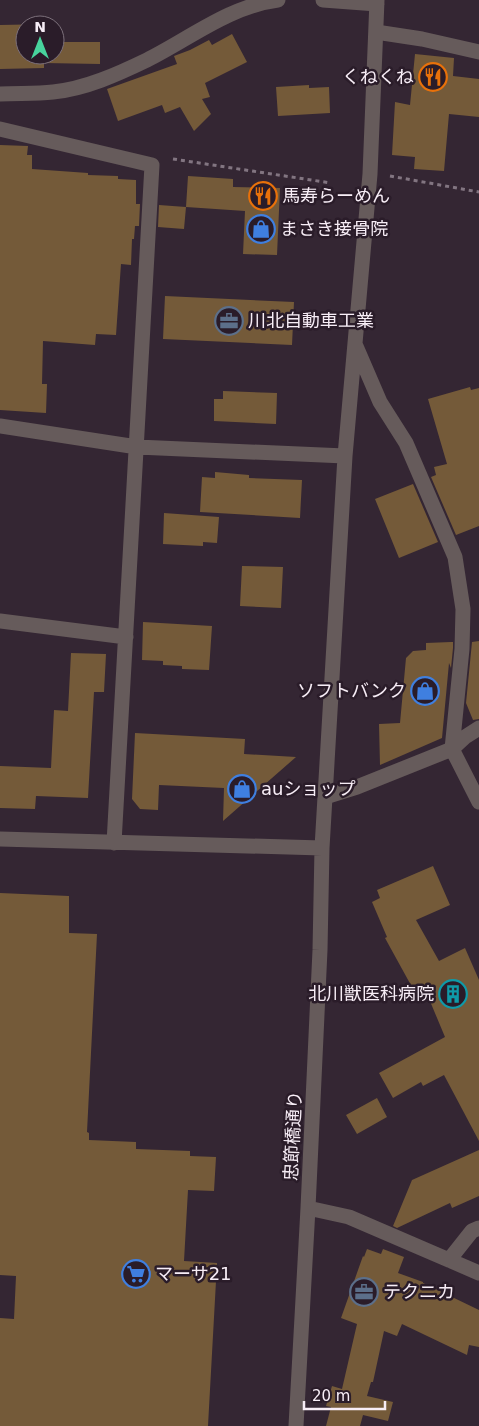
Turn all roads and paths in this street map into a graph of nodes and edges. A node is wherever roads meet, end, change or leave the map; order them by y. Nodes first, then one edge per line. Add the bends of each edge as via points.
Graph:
1 (278, 0) edge
2 (323, 0) edge
3 (377, 2) edge
4 (376, 32) junction
5 (479, 52) edge
6 (0, 94) edge
7 (0, 129) edge
8 (152, 165) junction
9 (370, 174) junction
10 (331, 183) dead end
11 (479, 192) edge
12 (354, 342) junction
13 (0, 426) edge
14 (137, 447) junction
15 (345, 456) junction
16 (0, 621) edge
17 (126, 638) junction
18 (479, 728) edge
19 (452, 749) junction
20 (325, 797) junction
21 (479, 802) edge
22 (0, 839) edge
23 (114, 843) junction
24 (322, 848) junction
25 (308, 1208) junction
26 (479, 1228) edge
27 (449, 1260) junction
28 (479, 1273) edge
29 (296, 1426) edge

1 - 6 street via 239,10 147,60 96,82 54,92
2 - 3 street
3 - 4 street, 忠節橋通り
4 - 5 street
4 - 9 street, 忠節橋通り
7 - 8 street
8 - 10 path via 166,158
8 - 14 street
9 - 11 path
9 - 12 street, 忠節橋通り
12 - 15 street, 忠節橋通り
12 - 19 street via 380,402 406,443 455,557 463,609
13 - 14 street
14 - 15 street
14 - 17 street
15 - 20 street, 忠節橋通り
16 - 17 street
17 - 23 street
18 - 19 street
19 - 20 street
19 - 21 street
20 - 24 street, 忠節橋通り
22 - 23 street
23 - 24 street
24 - 25 street, 忠節橋通り
25 - 27 street via 349,1217
25 - 29 street, 忠節橋通り
26 - 27 street via 472,1231
27 - 28 street

